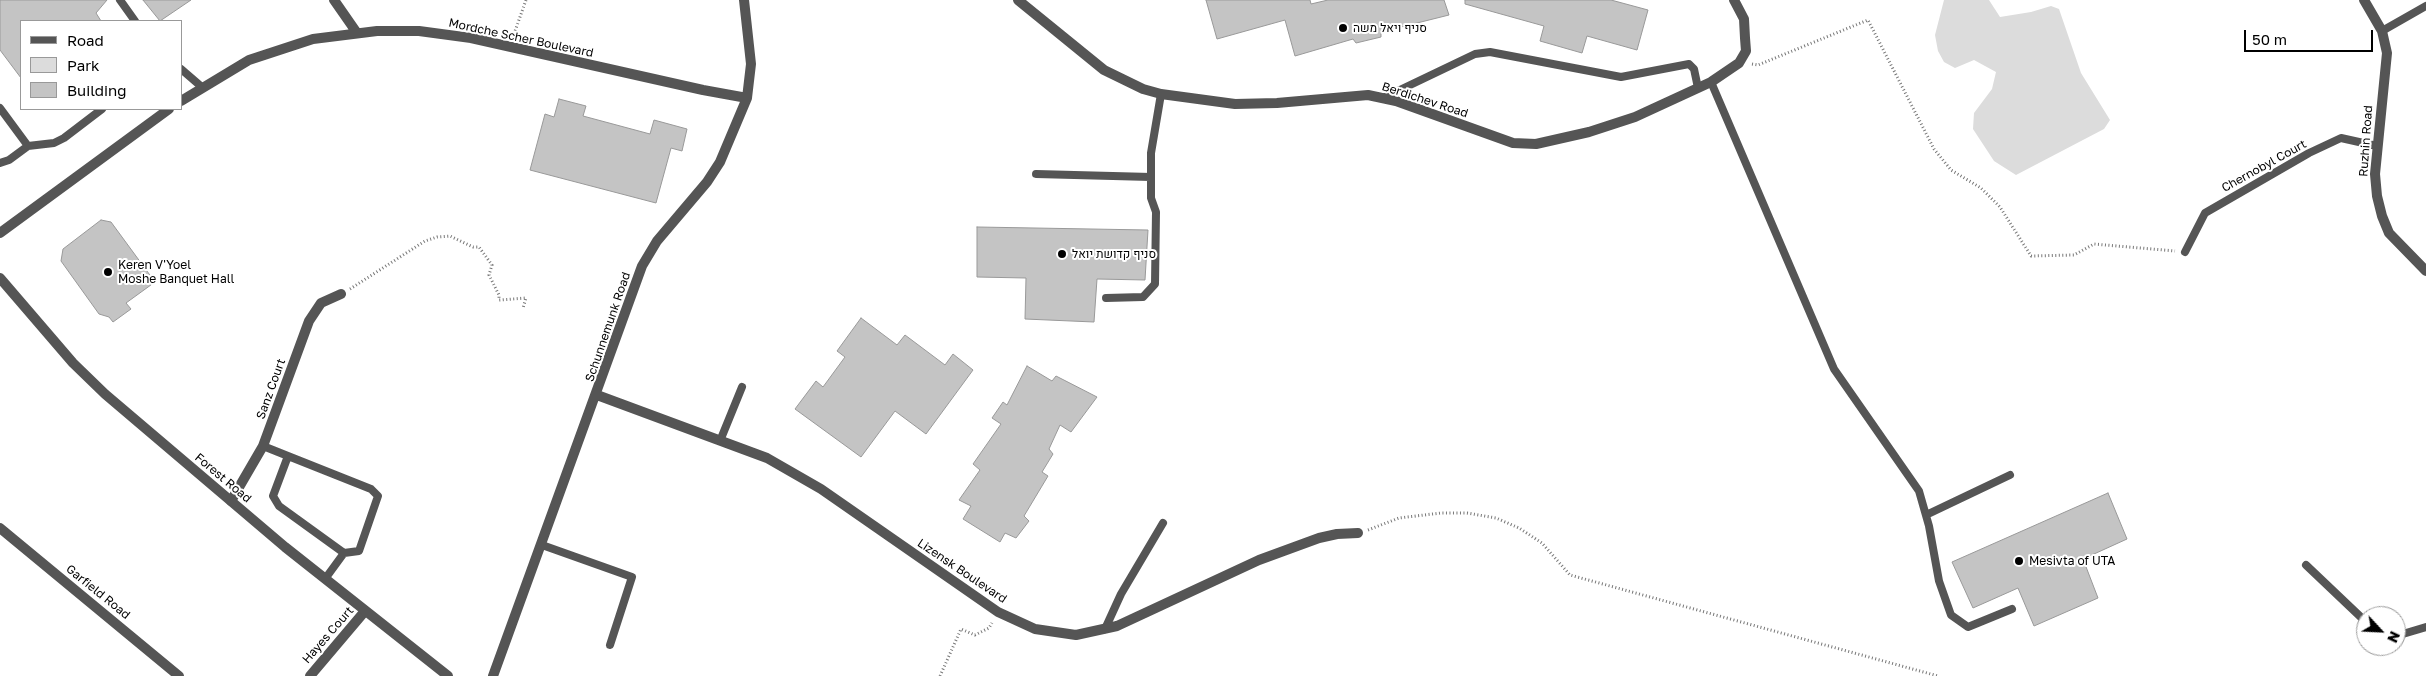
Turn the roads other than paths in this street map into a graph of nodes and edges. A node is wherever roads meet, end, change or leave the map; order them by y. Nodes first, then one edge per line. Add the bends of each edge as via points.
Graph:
1 (120, 0) edge
2 (334, 0) edge
3 (744, 0) edge
4 (1018, 0) edge
5 (1734, 0) edge
6 (2364, 0) edge
7 (2426, 6) edge
8 (134, 20) edge
9 (2382, 31) junction
10 (357, 33) junction
11 (182, 70) edge
12 (1711, 82) junction
13 (203, 88) junction
14 (1698, 88) junction
15 (1161, 94) junction
16 (747, 98) junction
17 (1383, 98) junction
18 (182, 100) edge
19 (0, 108) edge
20 (101, 110) edge
21 (168, 110) edge
22 (28, 146) junction
23 (2378, 146) junction
24 (0, 163) edge
25 (1036, 174) dead end
26 (1151, 177) junction
27 (0, 233) edge
28 (2186, 252) road end
29 (2426, 271) edge
30 (0, 278) edge
31 (341, 294) road end
32 (1106, 298) dead end
33 (742, 387) dead end
34 (597, 395) junction
35 (720, 441) junction
36 (263, 446) junction
37 (288, 456) junction
38 (2010, 475) dead end
39 (231, 501) junction
40 (1926, 515) junction
41 (1163, 524) dead end
42 (0, 528) edge
43 (1358, 533) road end
44 (542, 545) junction
45 (344, 553) junction
46 (2306, 565) dead end
47 (325, 579) junction
48 (2012, 608) dead end
49 (366, 611) junction
50 (2356, 612) edge
51 (2426, 628) edge
52 (1105, 629) junction
53 (2406, 633) edge
54 (610, 645) dead end
55 (179, 676) edge
56 (310, 676) edge
57 (448, 676) edge
58 (494, 676) edge

1 - 8 lane
2 - 10 street
3 - 16 street, Schunnemunk Road via 751,64
4 - 15 street, Berdichev Road via 1104,70
5 - 12 street, Berdichev Road via 1744,19 1746,51 1738,63
6 - 9 street, Ruzhin Road
7 - 9 lane
9 - 23 street, Ruzhin Road via 2387,53
10 - 13 street, Mordche Scher Boulevard via 313,39 268,53 249,60
10 - 16 street, Mordche Scher Boulevard via 419,31 471,38
11 - 13 lane
12 - 14 street, Berdichev Road
12 - 40 lane via 1834,369 1919,492
13 - 18 street, Mordche Scher Boulevard
14 - 17 street, Berdichev Road via 1635,117 1536,144 1513,143
14 - 17 lane via 1694,69 1689,64 1622,77 1490,52 1475,54
15 - 17 street, Berdichev Road via 1235,104 1368,95
15 - 26 lane via 1151,153
16 - 34 street, Schunnemunk Road via 720,162 656,241 642,266
19 - 22 lane
20 - 22 lane via 59,140
21 - 27 street
22 - 24 lane
23 - 28 lane, Chernobyl Court via 2341,138 2309,154 2206,213
23 - 29 street, Ruzhin Road via 2375,174 2382,216 2389,233
25 - 26 lane
26 - 32 lane via 1151,198 1156,212 1155,284 1144,297
30 - 39 street, Forest Road via 73,364
31 - 36 street, Sanz Court via 321,303 309,321
33 - 35 lane
34 - 35 street, Lizensk Boulevard
34 - 44 street, Schunnemunk Road
35 - 52 street, Lizensk Boulevard via 767,458 821,489 998,612 1035,629 1076,635
36 - 37 lane
36 - 39 street, Sanz Court
37 - 45 lane via 273,496 279,506
37 - 45 lane via 371,489 378,496 359,552
38 - 40 lane
39 - 47 street, Forest Road
40 - 48 lane via 1939,581 1951,615 1968,627
41 - 52 lane via 1121,594
42 - 55 street, Garfield Road
43 - 52 street, Lizensk Boulevard via 1319,538 1259,560
44 - 54 lane via 632,577
44 - 58 street, Schunnemunk Road
45 - 47 lane
46 - 50 lane
47 - 49 street, Forest Road
49 - 56 street, Hayes Court
49 - 57 street, Forest Road
51 - 53 lane

